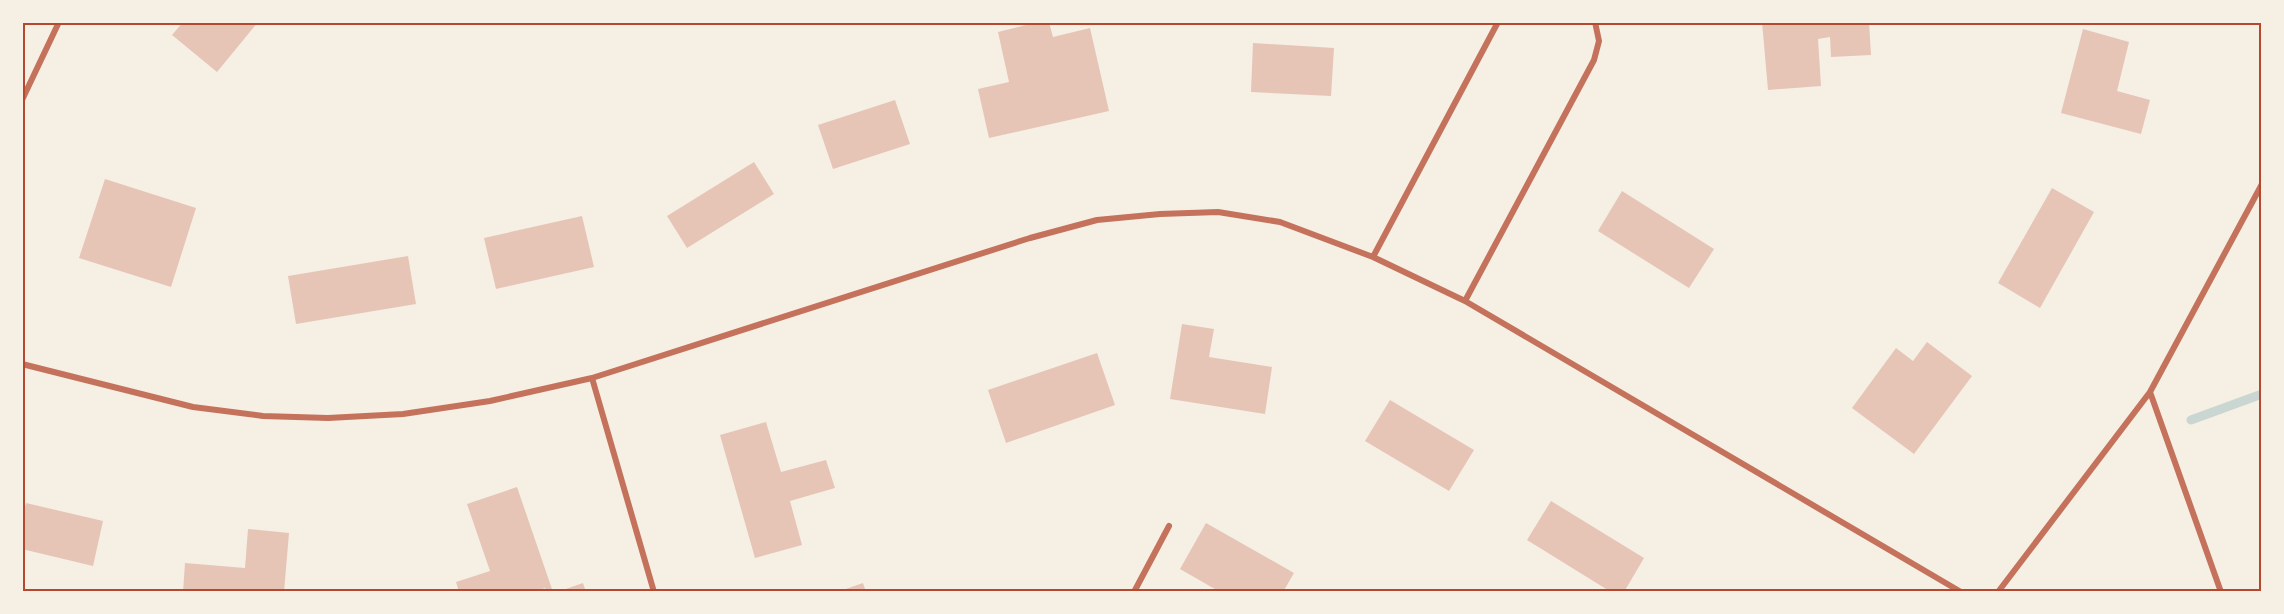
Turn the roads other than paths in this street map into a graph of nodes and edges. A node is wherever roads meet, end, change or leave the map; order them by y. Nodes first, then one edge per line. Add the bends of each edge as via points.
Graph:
1 (59, 22) edge
2 (1498, 22) edge
3 (1595, 22) edge
4 (22, 100) edge
5 (2262, 184) edge
6 (1373, 257) junction
7 (1465, 301) junction
8 (22, 364) edge
9 (592, 378) junction
10 (2150, 392) junction
11 (1169, 526) dead end
12 (654, 591) edge
13 (1134, 591) edge
14 (1961, 591) edge
15 (1998, 591) edge
16 (2221, 591) edge

1 - 4 street
2 - 6 street
3 - 7 street via 1599,41 1594,60
5 - 10 street
6 - 7 street
6 - 9 street via 1280,222 1218,212 1097,220
7 - 14 street
8 - 9 street via 193,407 263,416 328,418 403,414
9 - 12 street
10 - 15 street
10 - 16 street
11 - 13 street

